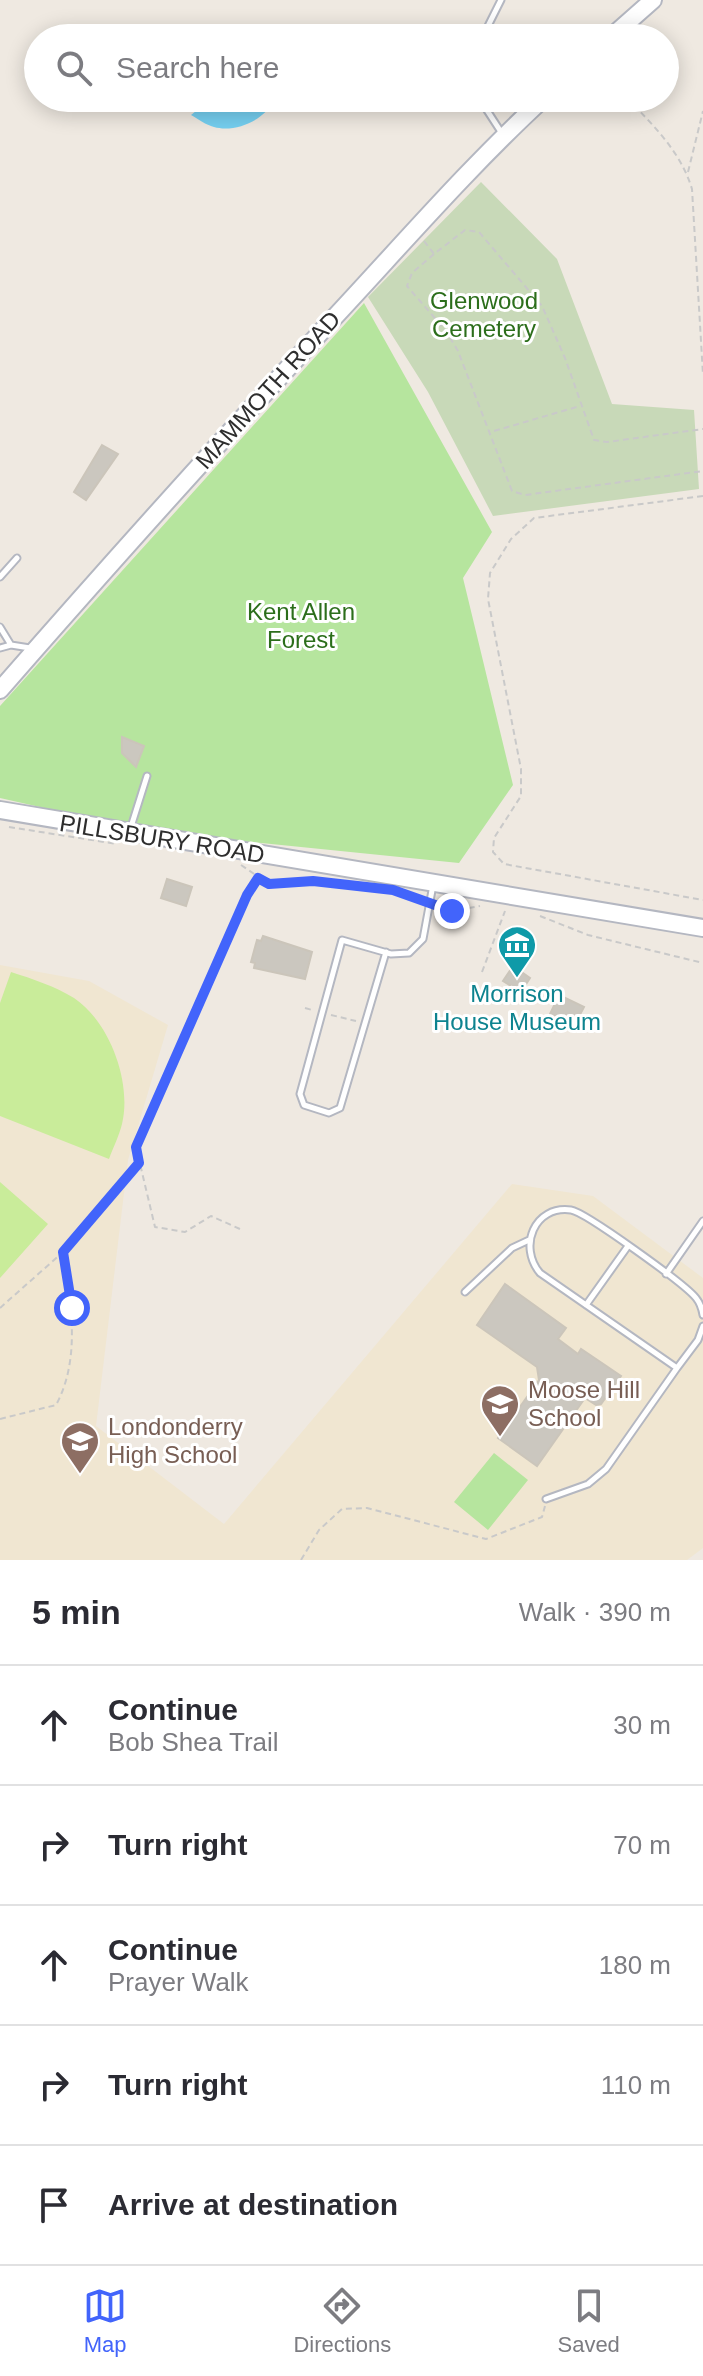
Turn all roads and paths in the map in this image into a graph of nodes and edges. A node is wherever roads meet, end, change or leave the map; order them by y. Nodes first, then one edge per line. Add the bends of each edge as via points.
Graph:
1 (501, 0) edge
2 (653, 0) edge
3 (489, 24) edge
4 (626, 24) edge
5 (703, 111) edge
6 (488, 112) edge
7 (529, 112) edge
8 (640, 112) edge
9 (504, 136) junction
10 (687, 174) junction
11 (415, 229) junction
12 (434, 254) junction
13 (702, 361) edge
14 (703, 375) edge
15 (581, 406) junction
16 (703, 429) edge
17 (492, 432) junction
18 (703, 471) edge
19 (703, 496) edge
20 (17, 558) dead end
21 (0, 577) edge
22 (0, 627) edge
23 (11, 645) junction
24 (0, 648) edge
25 (35, 650) junction
26 (0, 690) edge
27 (147, 776) dead end
28 (2, 818) edge
29 (128, 840) junction
30 (240, 864) dead end
31 (258, 878) junction
32 (433, 881) junction
33 (359, 885) dead end
34 (393, 890) dead end
35 (509, 894) junction
36 (703, 900) edge
37 (429, 903) junction
38 (487, 905) dead end
39 (539, 916) dead end
40 (703, 928) edge
41 (386, 952) junction
42 (703, 963) edge
43 (482, 972) dead end
44 (305, 1008) dead end
45 (317, 1011) dead end
46 (329, 1014) dead end
47 (365, 1024) junction
48 (139, 1163) junction
49 (703, 1221) edge
50 (240, 1229) dead end
51 (529, 1240) junction
52 (628, 1246) junction
53 (63, 1252) junction
54 (666, 1274) junction
55 (465, 1292) dead end
56 (586, 1305) junction
57 (0, 1308) edge
58 (703, 1315) edge
59 (703, 1326) edge
60 (677, 1368) junction
61 (0, 1419) edge
62 (546, 1499) joint
63 (301, 1560) edge

1 - 3 lane
2 - 4 main road
5 - 10 path
6 - 9 lane
7 - 9 main road, MAMMOTH ROAD
8 - 10 path
9 - 11 main road, MAMMOTH ROAD
10 - 13 path via 694,205
11 - 12 path
11 - 25 main road, MAMMOTH ROAD
12 - 15 path via 465,230 479,232 488,241 542,306
12 - 17 path via 412,273 407,286 458,351
13 - 14 path
15 - 16 path via 588,433 599,443
15 - 17 path
17 - 18 path via 512,491 525,495
19 - 36 path via 534,518 511,539 490,573 488,599 521,769 521,796 494,838 493,852 504,864
20 - 21 lane
22 - 23 lane
23 - 24 lane
23 - 25 lane
25 - 26 main road, MAMMOTH ROAD
27 - 29 lane
28 - 29 main road, PILLSBURY ROAD
28 - 29 path via 72,839
29 - 32 main road, PILLSBURY ROAD
30 - 31 path
31 - 33 path via 269,884
31 - 48 path via 136,1147
32 - 35 main road, PILLSBURY ROAD
32 - 37 lane
34 - 37 path
35 - 40 main road, PILLSBURY ROAD
35 - 43 path
37 - 38 path via 452,911
37 - 41 lane via 423,939 409,953
39 - 42 path via 588,935
41 - 47 lane
41 - 47 lane via 342,940 300,1094 304,1105 329,1113 340,1108
44 - 45 path
46 - 47 path
48 - 50 path via 155,1227 185,1232 211,1216
48 - 53 path
49 - 54 lane
51 - 52 lane via 545,1215 569,1209
51 - 55 lane via 512,1248
51 - 56 lane via 536,1268
52 - 54 lane
52 - 56 lane
53 - 57 path
53 - 61 path via 72,1308 69,1382 56,1405
54 - 58 lane via 694,1296
56 - 60 lane
59 - 60 lane
60 - 62 lane via 606,1469 588,1484
62 - 63 path via 542,1517 486,1539 367,1508 342,1509 319,1530

